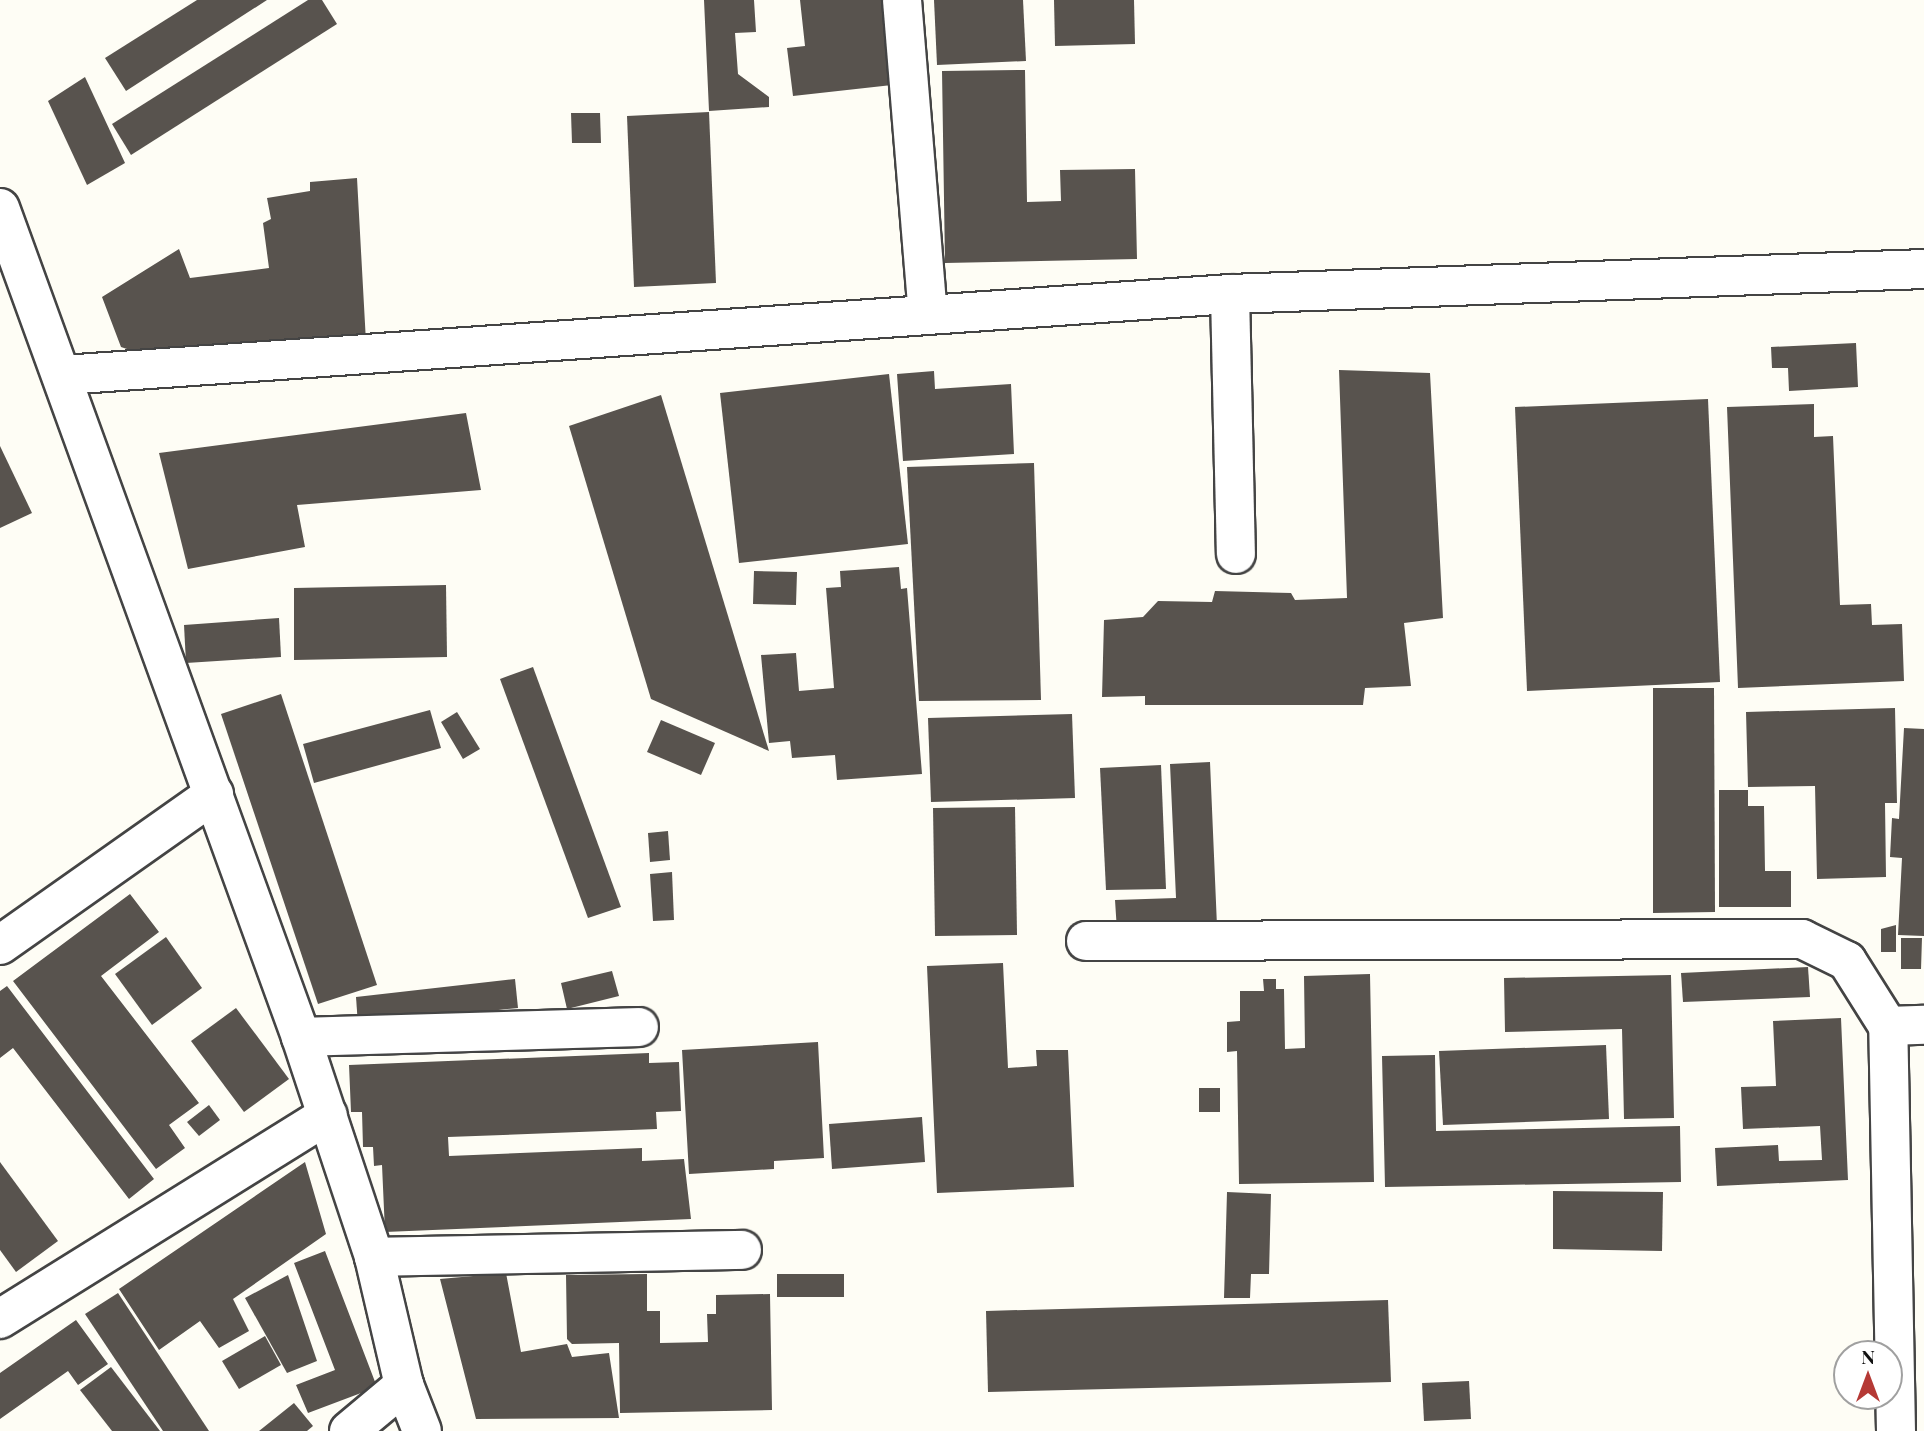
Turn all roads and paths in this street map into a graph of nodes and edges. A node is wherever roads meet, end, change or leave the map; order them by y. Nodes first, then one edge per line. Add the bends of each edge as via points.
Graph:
1 (902, 0) edge
2 (0, 208) edge
3 (6, 251) edge
4 (1924, 269) edge
5 (1230, 293) junction
6 (928, 313) junction
7 (63, 375) junction
8 (1236, 554) dead end
9 (214, 794) junction
10 (1086, 941) dead end
11 (0, 945) edge
12 (1906, 1026) edge
13 (639, 1027) dead end
14 (301, 1037) junction
15 (328, 1115) junction
16 (743, 1250) dead end
17 (374, 1257) junction
18 (0, 1319) edge
19 (404, 1385) junction
20 (349, 1431) edge
21 (422, 1431) edge
22 (1896, 1431) edge

1 - 6 street
2 - 3 street
3 - 7 street
4 - 5 street
5 - 6 street
5 - 8 street
6 - 7 street
7 - 9 street
9 - 11 street
9 - 14 street
10 - 12 street via 1802,939 1847,961
12 - 22 street
13 - 14 street
14 - 15 street
15 - 17 street
15 - 18 street
16 - 17 street
17 - 19 street
19 - 20 street
19 - 21 street

